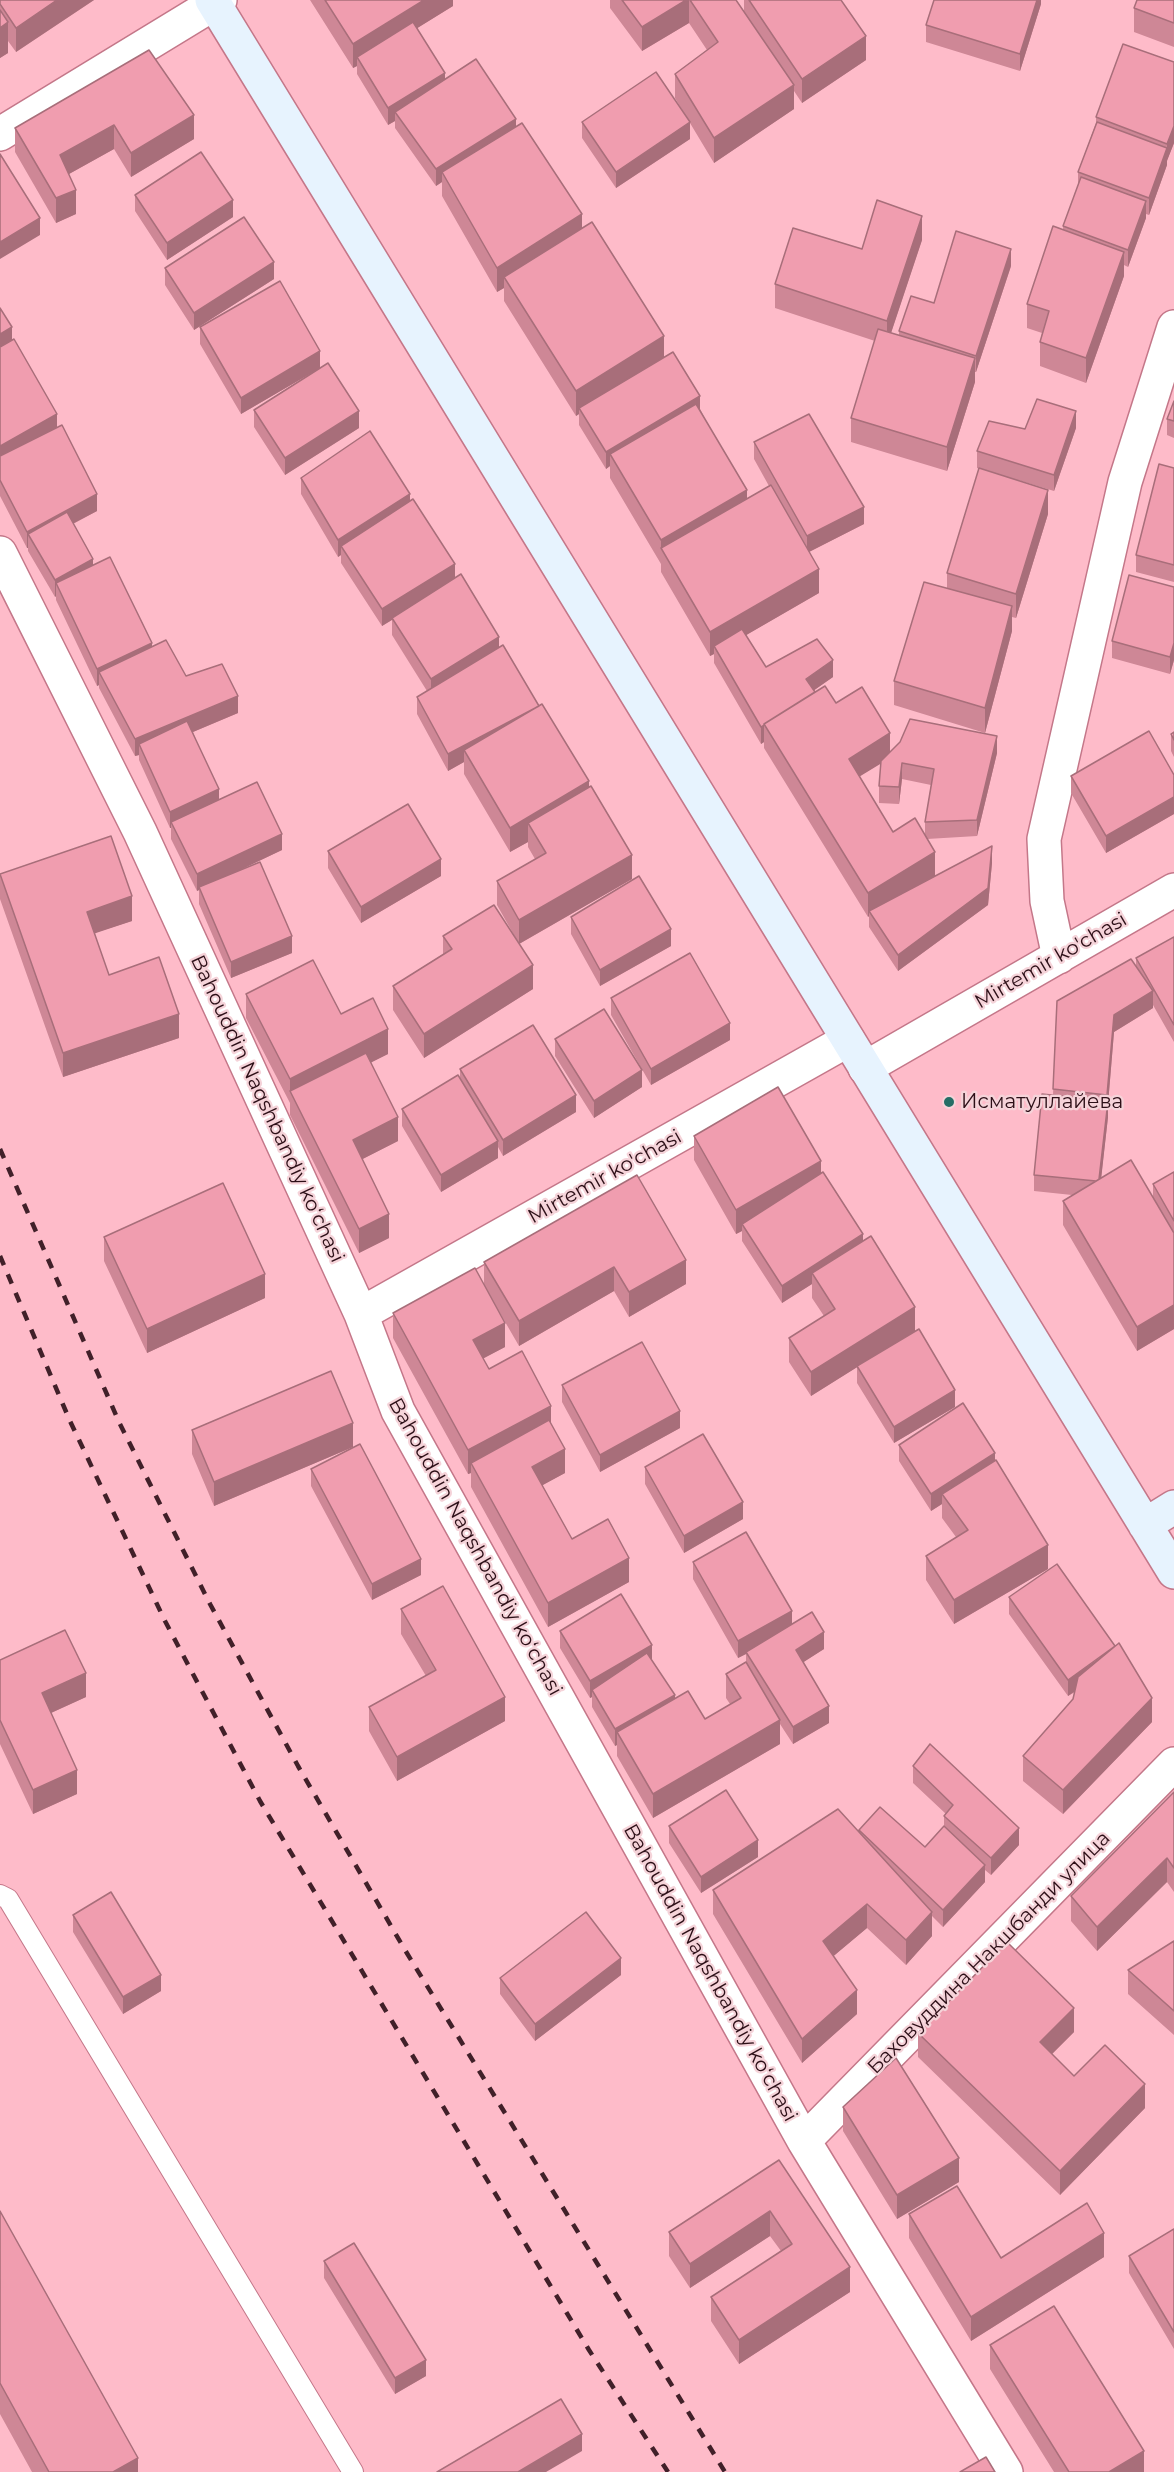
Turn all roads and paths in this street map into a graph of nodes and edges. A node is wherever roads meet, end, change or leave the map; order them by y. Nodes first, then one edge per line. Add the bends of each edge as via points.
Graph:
1 (215, 1) edge
2 (0, 134) edge
3 (1174, 327) edge
4 (0, 553) edge
5 (1174, 890) edge
6 (1059, 957) junction
7 (848, 1040) junction
8 (865, 1068) junction
9 (361, 1314) junction
10 (1174, 1507) edge
11 (1145, 1525) junction
12 (1174, 1572) edge
13 (1174, 1764) edge
14 (0, 1895) edge
15 (804, 2141) junction
16 (353, 2472) edge
17 (1006, 2472) edge

1 - 2 street
1 - 7 street
3 - 6 street via 1125,482 1044,839 1047,901
4 - 9 street, Bahouddin Naqshbandiy koʻchasi via 140,832
5 - 6 street, Mirtemir ko'chasi
6 - 8 street, Mirtemir ko'chasi
7 - 8 street
7 - 9 street, Mirtemir ko'chasi
8 - 11 street
9 - 15 street, Bahouddin Naqshbandiy koʻchasi via 398,1411
10 - 11 street
11 - 12 street
13 - 15 street, Баховуддина Накшбанди улица
14 - 16 lane via 8,1899
15 - 17 street, Bahouddin Naqshbandiy koʻchasi

